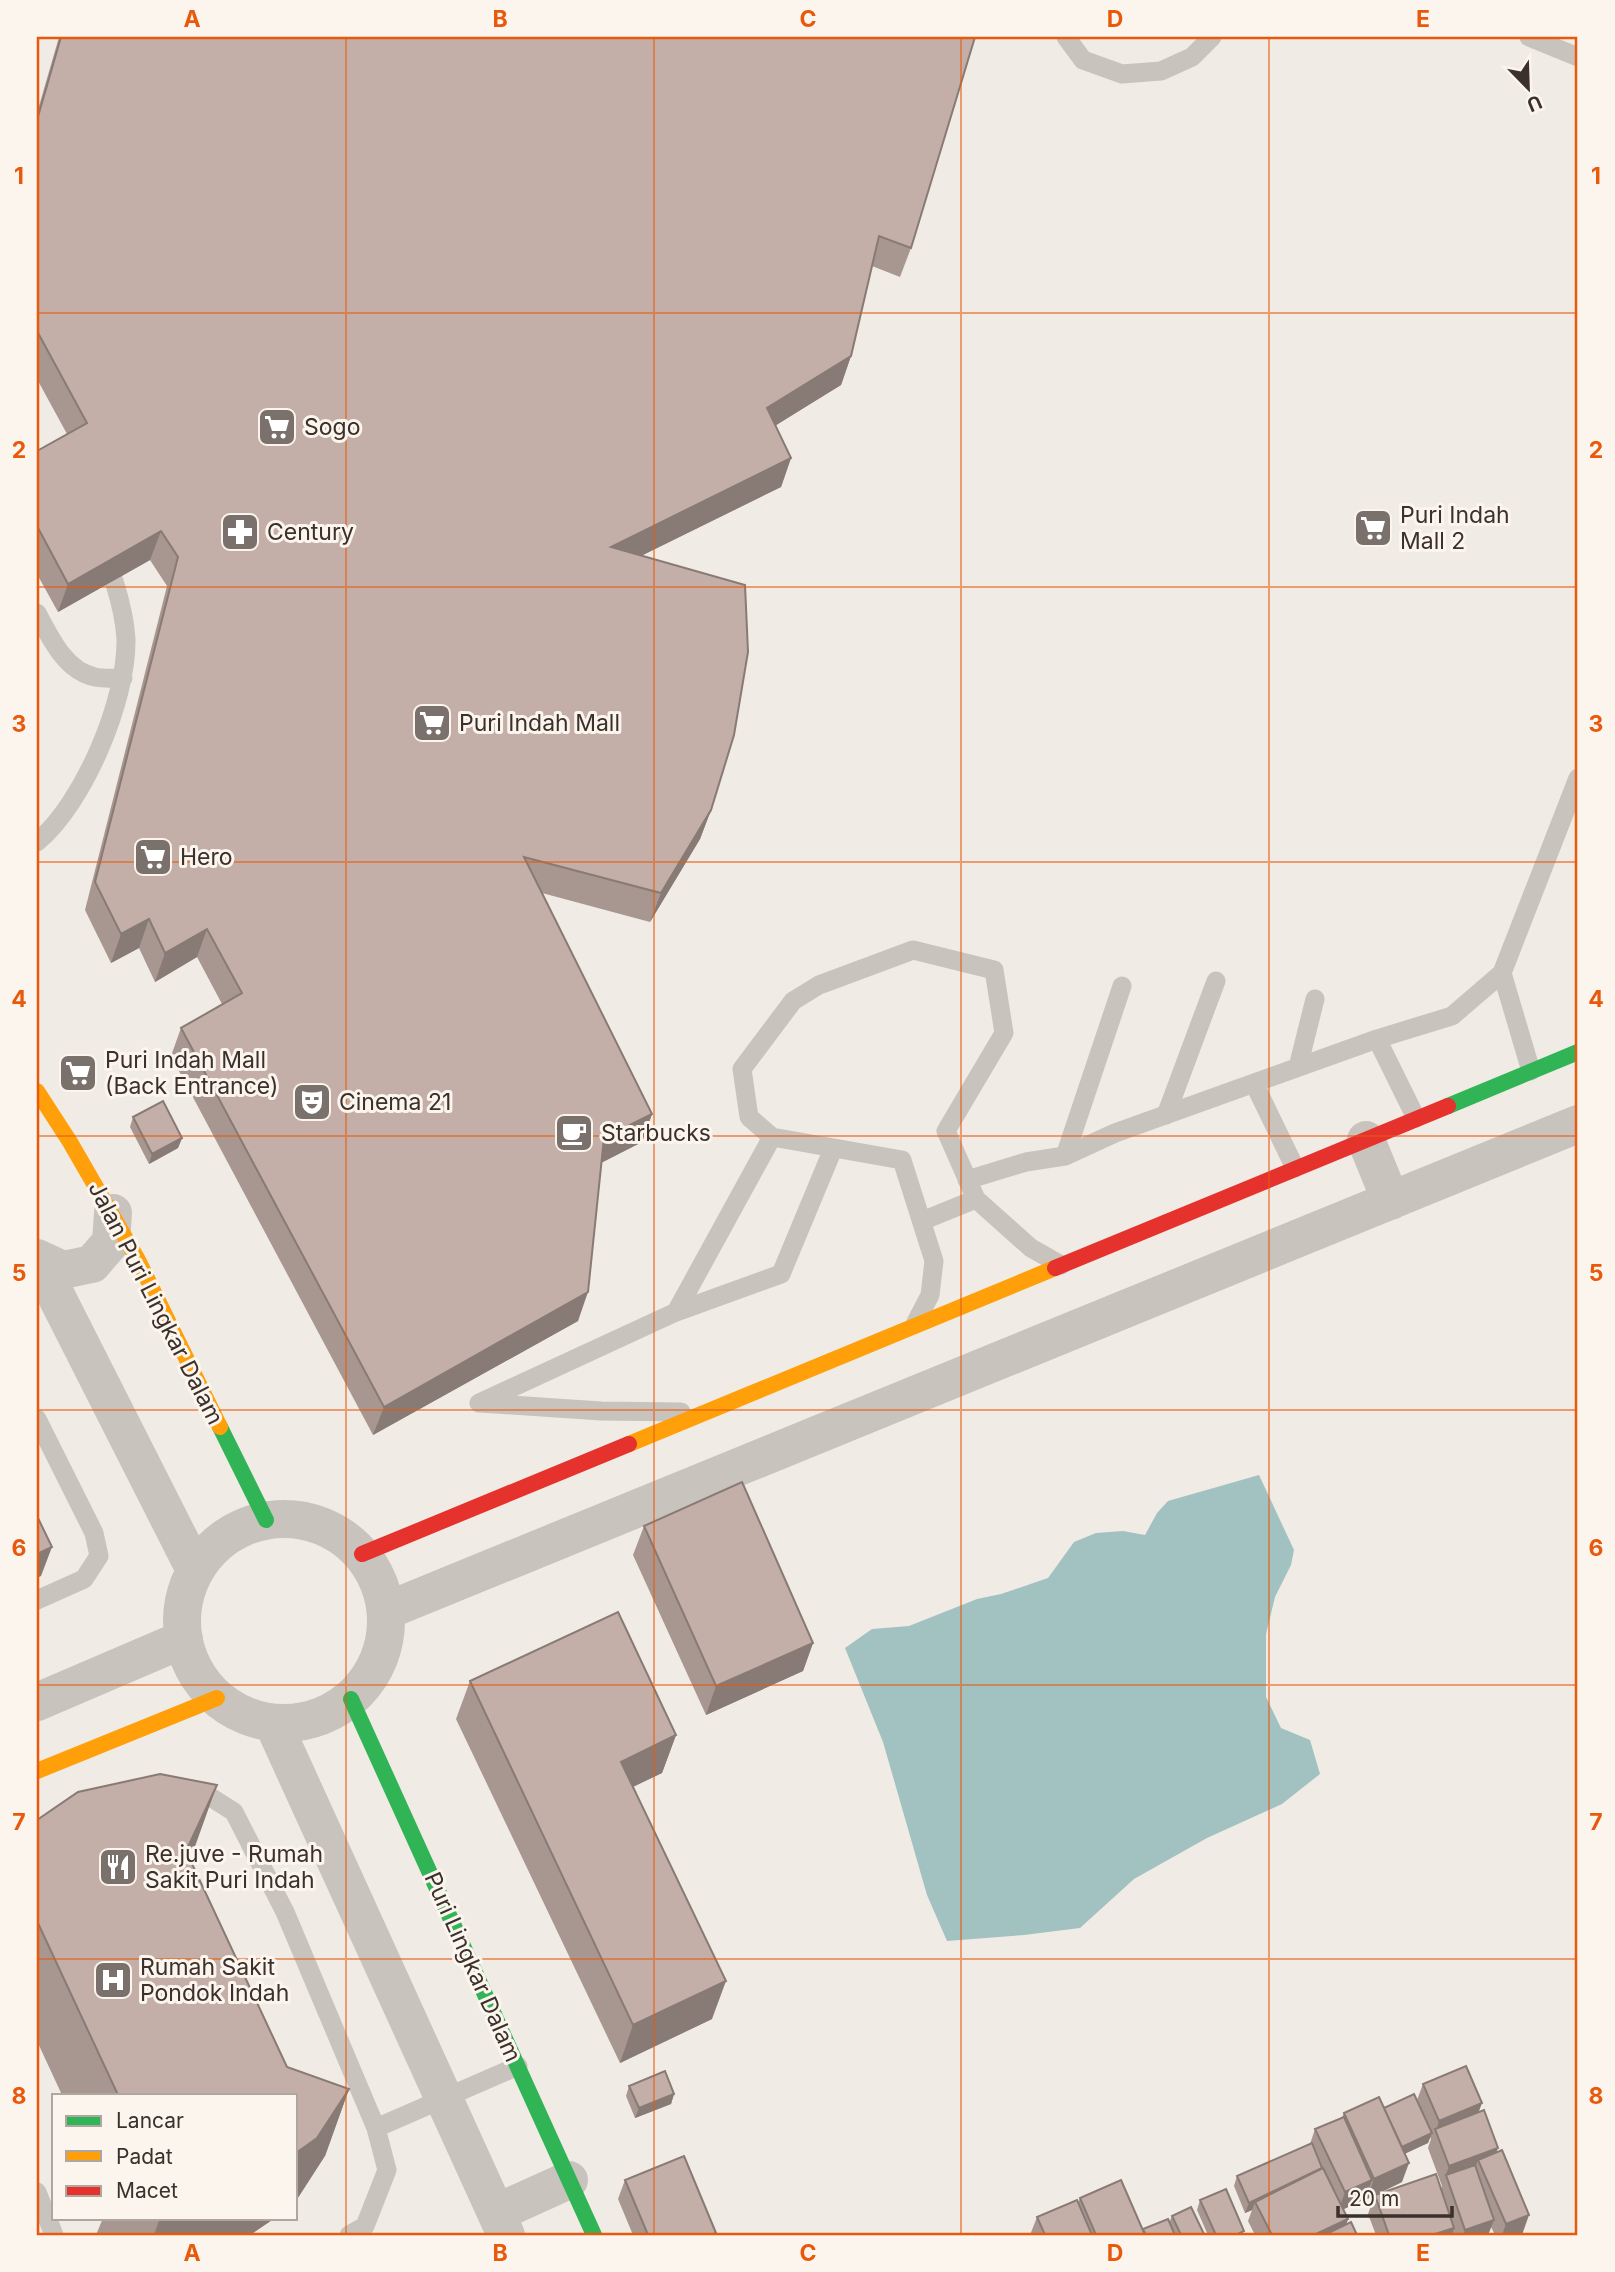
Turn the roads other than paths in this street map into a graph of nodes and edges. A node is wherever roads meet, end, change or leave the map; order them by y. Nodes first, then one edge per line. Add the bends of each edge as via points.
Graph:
1 (1066, 37) edge
2 (1212, 37) edge
3 (1529, 37) edge
4 (1578, 57) edge
5 (114, 581) edge
6 (37, 613) edge
7 (123, 678) junction
8 (1578, 778) edge
9 (37, 842) edge
10 (1502, 973) junction
11 (1216, 981) dead end
12 (1122, 986) dead end
13 (1315, 999) dead end
14 (1377, 1039) junction
15 (1578, 1052) edge
16 (1298, 1067) junction
17 (1531, 1071) junction
18 (1254, 1083) junction
19 (37, 1091) edge
20 (1166, 1115) junction
21 (1416, 1118) junction
22 (1578, 1124) edge
23 (772, 1138) junction
24 (1366, 1140) junction
25 (832, 1149) junction
26 (1065, 1156) junction
27 (1295, 1168) junction
28 (967, 1180) junction
29 (976, 1199) junction
30 (1391, 1201) junction
31 (113, 1213) junction
32 (922, 1221) junction
33 (37, 1258) edge
34 (1062, 1265) junction
35 (676, 1312) junction
36 (913, 1327) junction
37 (705, 1413) junction
38 (37, 1419) edge
39 (266, 1520) junction
40 (362, 1554) junction
41 (195, 1570) junction
42 (37, 1600) edge
43 (386, 1611) junction
44 (184, 1639) junction
45 (217, 1698) junction
46 (351, 1699) junction
47 (37, 1702) edge
48 (273, 1723) junction
49 (37, 1771) edge
50 (176, 1801) edge
51 (518, 2066) junction
52 (444, 2098) junction
53 (376, 2128) junction
54 (569, 2180) junction
55 (37, 2193) edge
56 (501, 2224) edge
57 (54, 2235) edge
58 (349, 2235) edge
59 (594, 2235) edge

1 - 2 lane via 1083,60 1122,74 1161,71 1192,57
3 - 4 lane
5 - 7 lane via 126,639
6 - 7 lane via 77,670 95,677
7 - 9 lane via 102,741 78,792
8 - 10 lane
10 - 14 lane via 1452,1016
10 - 17 lane
11 - 20 lane
12 - 26 lane
13 - 16 lane
14 - 16 lane
14 - 21 lane
15 - 17 street
16 - 18 lane
17 - 21 street
18 - 20 lane
18 - 27 lane
19 - 31 street, Jalan Puri Lingkar Dalam
20 - 26 lane
21 - 24 street
22 - 30 street
23 - 25 lane
23 - 28 lane via 749,1116 742,1069 793,1001 819,985 913,950 994,970 1004,1033 946,1131
23 - 35 lane
24 - 27 street
24 - 30 street
25 - 32 lane via 902,1160
25 - 35 lane via 781,1274
26 - 28 lane
27 - 34 street
28 - 29 lane
29 - 32 lane
29 - 34 lane via 1031,1248
30 - 43 street
31 - 33 street via 111,1242 92,1264 63,1270
31 - 39 street, Jalan Puri Lingkar Dalam
32 - 36 lane via 934,1261 930,1295
33 - 41 street
34 - 36 street
35 - 37 lane via 479,1403
36 - 37 street
37 - 40 street
38 - 42 lane via 94,1533 99,1556 84,1579
39 - 40 street via 293,1518 319,1524
39 - 41 street via 238,1529 213,1546
40 - 43 street via 378,1581
41 - 44 street via 183,1604
43 - 46 street via 387,1635 380,1660
44 - 45 street via 201,1681
44 - 47 street
45 - 48 street via 253,1719
45 - 49 street
46 - 48 street via 328,1714 302,1722
46 - 51 street, Puri Lingkar Dalam
48 - 52 street
50 - 53 lane via 201,1790 234,1812 285,1912
51 - 52 lane
51 - 54 street, Puri Lingkar Dalam
52 - 53 lane
52 - 56 street
53 - 58 lane via 387,2170 365,2226
54 - 56 street
54 - 59 street, Puri Lingkar Dalam
55 - 57 lane

